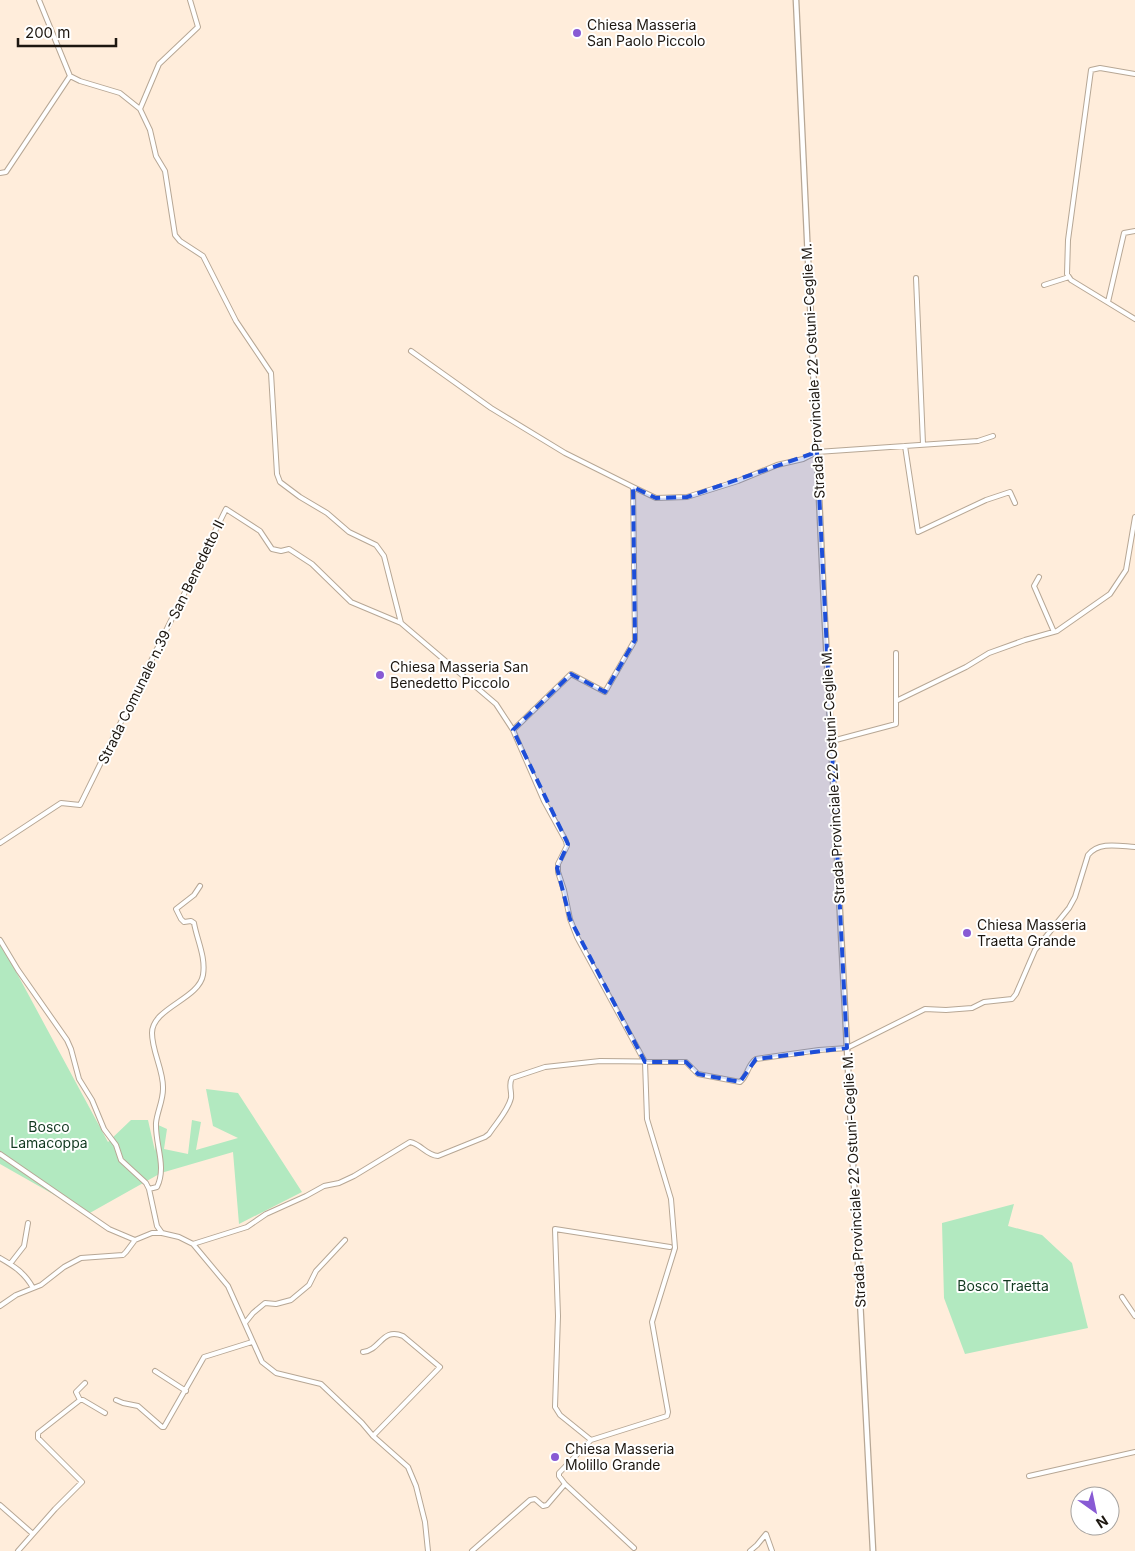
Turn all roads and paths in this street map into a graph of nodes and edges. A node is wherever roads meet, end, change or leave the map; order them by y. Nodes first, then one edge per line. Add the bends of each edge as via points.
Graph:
1 (40, 0) edge
2 (190, 0) edge
3 (796, 0) edge
4 (1135, 74) edge
5 (70, 76) junction
6 (140, 109) junction
7 (0, 172) edge
8 (1135, 231) edge
9 (1069, 277) junction
10 (916, 278) dead end
11 (1044, 285) dead end
12 (1108, 302) junction
13 (1135, 319) edge
14 (410, 351) dead end
15 (993, 436) dead end
16 (923, 444) junction
17 (904, 446) junction
18 (817, 452) junction
19 (633, 487) junction
20 (1015, 503) dead end
21 (1135, 517) edge
22 (1133, 541) edge
23 (1040, 577) dead end
24 (401, 623) junction
25 (1054, 632) junction
26 (896, 653) dead end
27 (896, 701) junction
28 (513, 730) junction
29 (832, 741) junction
30 (0, 843) edge
31 (1135, 847) edge
32 (200, 886) dead end
33 (0, 940) edge
34 (847, 1048) junction
35 (645, 1062) junction
36 (0, 1154) edge
37 (149, 1189) junction
38 (28, 1223) dead end
39 (162, 1233) junction
40 (135, 1240) junction
41 (345, 1240) dead end
42 (193, 1244) junction
43 (670, 1247) dead end
44 (0, 1258) edge
45 (10, 1264) junction
46 (33, 1288) junction
47 (1122, 1297) dead end
48 (0, 1306) edge
49 (1135, 1316) edge
50 (245, 1323) junction
51 (252, 1342) junction
52 (363, 1352) dead end
53 (155, 1371) dead end
54 (86, 1383) dead end
55 (186, 1390) junction
56 (80, 1400) junction
57 (116, 1400) dead end
58 (105, 1413) dead end
59 (373, 1436) junction
60 (591, 1440) junction
61 (1135, 1452) edge
62 (1029, 1476) dead end
63 (565, 1484) junction
64 (0, 1505) edge
65 (33, 1534) junction
66 (634, 1548) dead end
67 (18, 1551) edge
68 (428, 1551) edge
69 (472, 1551) edge
70 (750, 1551) edge
71 (772, 1551) edge
72 (873, 1551) edge

1 - 5 street
2 - 6 street via 198,27 158,64
3 - 18 main road, Strada Provinciale 22 Ostuni-Ceglie M.
4 - 9 street via 1100,68 1091,70 1068,240
5 - 6 street via 120,93
5 - 7 street via 6,172
6 - 24 street via 165,172 175,235 203,256 236,321 271,373 280,482 349,532 376,545 384,556
8 - 12 street via 1124,233
9 - 11 street
9 - 12 street
10 - 16 street
12 - 13 street
14 - 19 street via 491,408 556,448
15 - 16 street via 978,441
16 - 17 street
17 - 18 street
17 - 20 street via 918,532 1010,492
18 - 19 street via 687,497 656,498
18 - 29 main road, Strada Provinciale 22 Ostuni-Ceglie M.
19 - 28 street via 635,640 605,692 571,674
21 - 22 street
22 - 25 street via 1126,570 1110,594
23 - 25 street via 1034,586
24 - 28 street via 496,704
24 - 30 street, Strada Comunale n.39 - San Benedetto II via 351,602 312,564 289,549 281,552 272,549 260,531 226,509 80,805 61,803
25 - 27 street via 989,653
26 - 27 street
27 - 29 street via 896,724
28 - 35 street via 544,801 566,841 558,872 577,937
29 - 34 main road, Strada Provinciale 22 Ostuni-Ceglie M.
31 - 34 street via 1108,845 1092,850 1075,897 1035,950 1012,999 984,1002 972,1008 925,1009
32 - 37 street via 176,909 184,922 194,923 202,953 203,977 194,990 156,1020 152,1032 163,1089 156,1124 161,1173 157,1187
33 - 37 street via 67,1040 79,1079 121,1160
34 - 35 street via 756,1059 740,1082 698,1074 686,1062
34 - 72 main road, Strada Provinciale 22 Ostuni-Ceglie M.
35 - 42 street via 600,1061 545,1067 516,1076 510,1083 508,1106 485,1137 435,1156 410,1142 354,1176 324,1186 266,1214 247,1227
35 - 60 street via 647,1119 670,1200 675,1248 652,1322 668,1412 667,1416
36 - 40 street via 109,1229
37 - 39 street via 157,1226
38 - 45 street via 24,1246
39 - 40 street via 152,1233
39 - 42 street
40 - 46 street via 123,1254 81,1258
41 - 50 street via 316,1271 309,1285 291,1300 265,1303
42 - 50 street via 228,1286
43 - 60 street via 555,1229 558,1316 555,1407 560,1415
44 - 45 street
45 - 46 street via 28,1278
46 - 48 street
47 - 49 street
50 - 51 street
51 - 55 street via 204,1357
51 - 59 street via 268,1368 321,1384
52 - 59 street via 388,1334 397,1334 440,1367
53 - 55 street
54 - 56 street via 76,1392
55 - 57 street via 164,1427 138,1406
56 - 58 street
56 - 65 street via 37,1436 82,1482
59 - 68 street via 401,1459 411,1473 425,1522
60 - 63 street via 560,1473
61 - 62 street
63 - 66 street
63 - 69 street via 545,1506 530,1500
64 - 65 street
65 - 67 street
70 - 71 street via 766,1534

